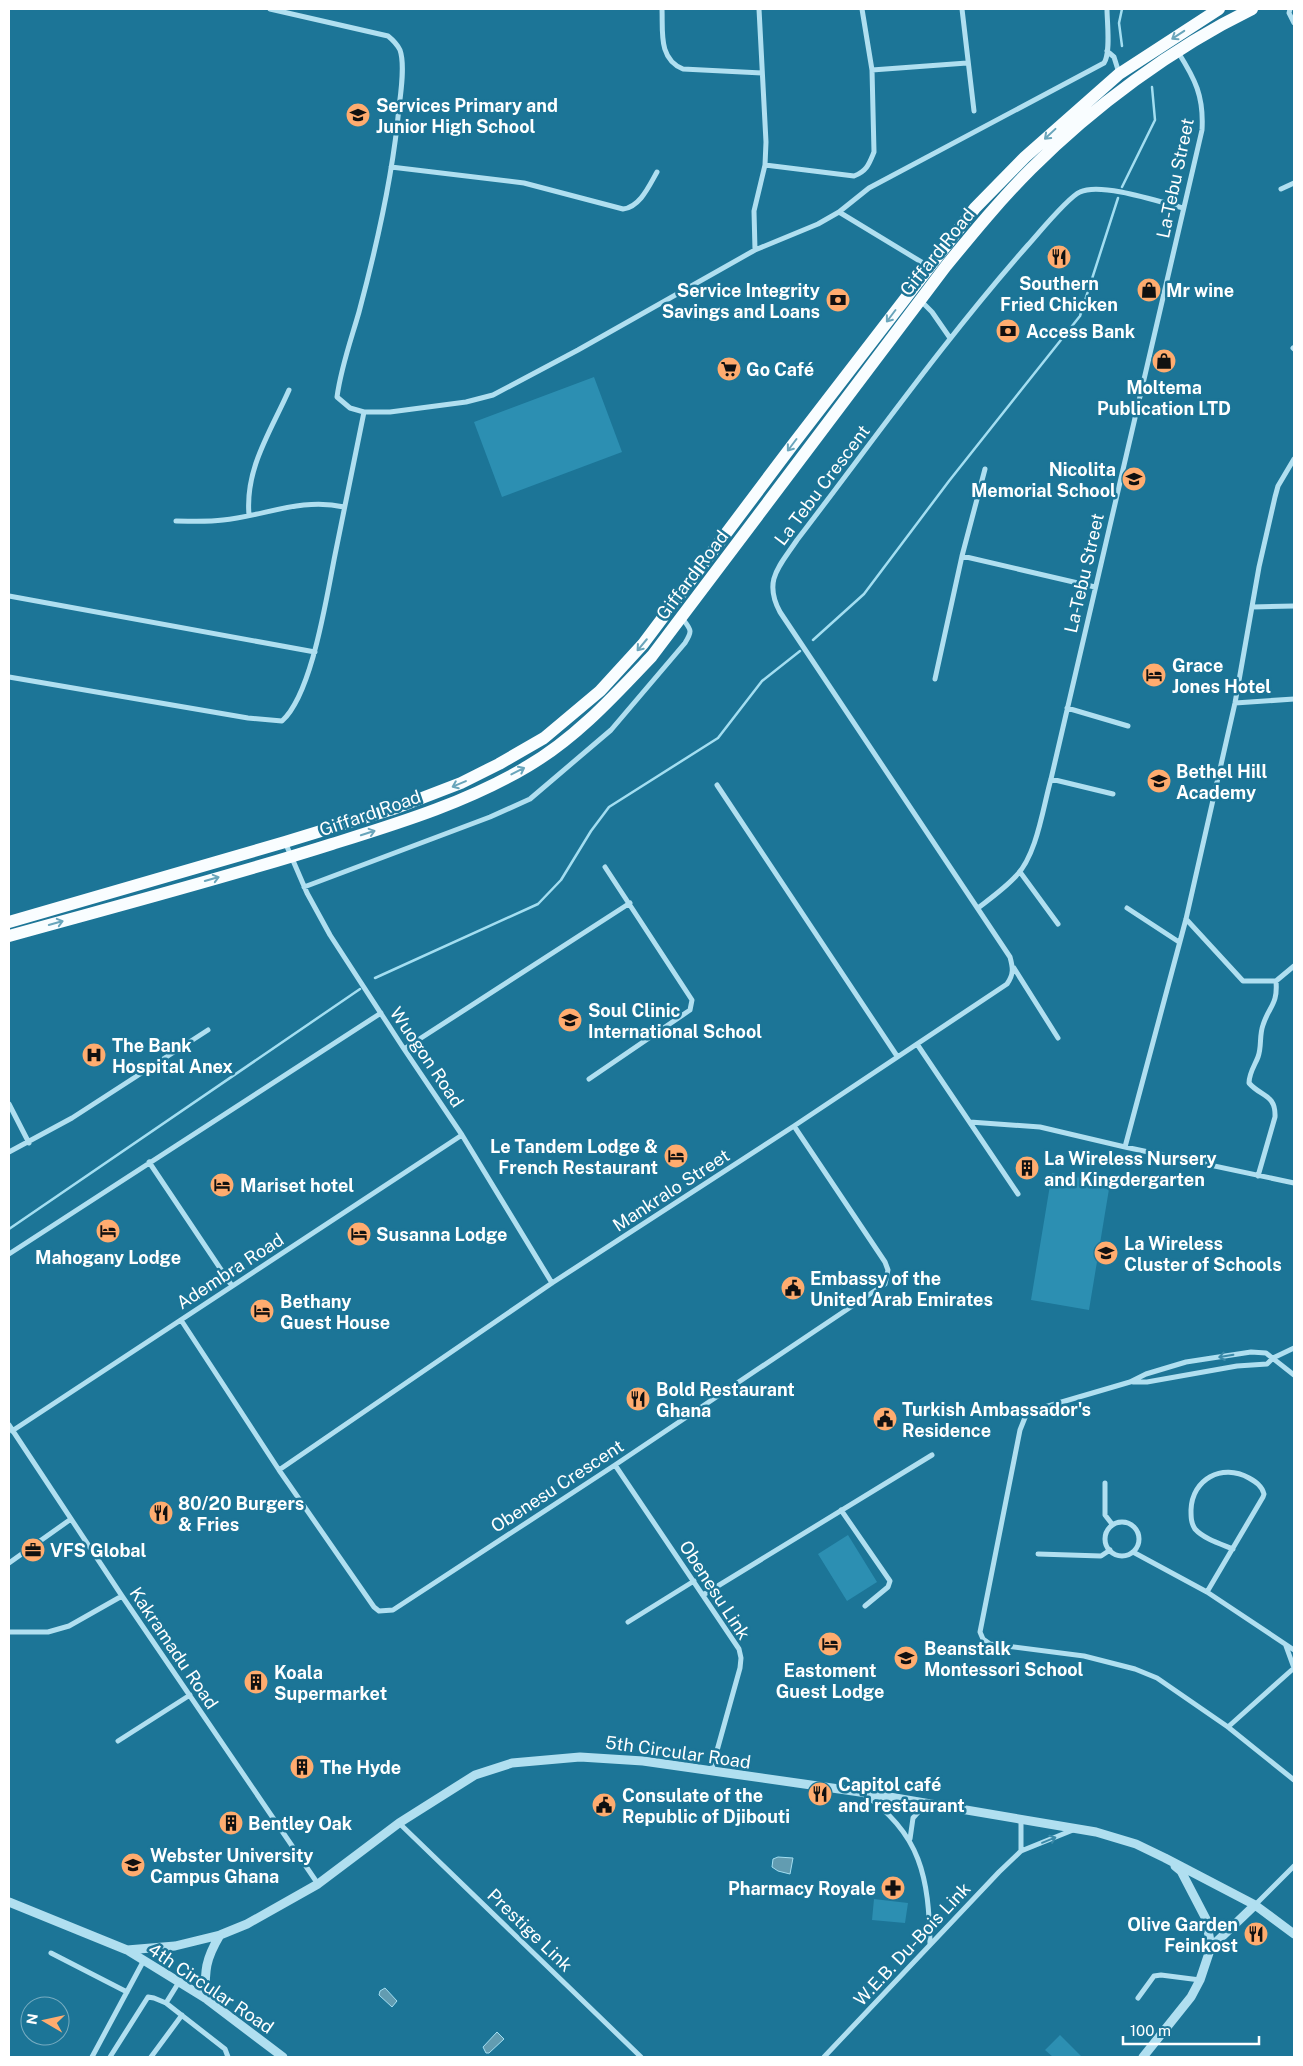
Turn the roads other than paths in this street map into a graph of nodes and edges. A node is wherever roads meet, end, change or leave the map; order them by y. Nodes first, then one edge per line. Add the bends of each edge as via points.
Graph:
1 (270, 9) edge
2 (662, 9) edge
3 (759, 9) edge
4 (862, 9) edge
5 (962, 9) edge
6 (1107, 9) edge
7 (1219, 9) edge
8 (1252, 9) edge
9 (1290, 9) edge
10 (1294, 23) edge
11 (1108, 51) junction
12 (1177, 52) junction
13 (967, 63) junction
14 (872, 70) junction
15 (762, 73) junction
16 (1119, 74) junction
17 (974, 111) dead end
18 (765, 165) junction
19 (390, 167) junction
20 (657, 172) dead end
21 (1294, 183) edge
22 (1281, 189) dead end
23 (1183, 208) junction
24 (839, 212) junction
25 (754, 250) junction
26 (928, 266) junction
27 (920, 299) junction
28 (950, 338) junction
29 (289, 390) dead end
30 (364, 412) junction
31 (1294, 459) edge
32 (986, 469) dead end
33 (344, 507) junction
34 (249, 515) junction
35 (176, 521) dead end
36 (962, 556) junction
37 (1095, 587) junction
38 (9, 596) edge
39 (1294, 606) edge
40 (1252, 607) junction
41 (682, 618) junction
42 (315, 652) junction
43 (9, 676) edge
44 (935, 679) dead end
45 (1294, 699) edge
46 (1235, 703) junction
47 (1067, 708) junction
48 (1128, 726) dead end
49 (1051, 779) junction
50 (717, 784) dead end
51 (1113, 794) dead end
52 (284, 842) junction
53 (290, 858) junction
54 (605, 867) dead end
55 (1020, 872) junction
56 (304, 887) junction
57 (630, 903) junction
58 (978, 908) junction
59 (1127, 908) dead end
60 (1186, 919) junction
61 (9, 922) edge
62 (1058, 924) dead end
63 (9, 936) edge
64 (1179, 942) junction
65 (1294, 966) edge
66 (1013, 968) junction
67 (1276, 981) junction
68 (381, 1013) junction
69 (208, 1030) dead end
70 (1058, 1038) dead end
71 (917, 1044) junction
72 (404, 1049) junction
73 (897, 1056) junction
74 (590, 1079) dead end
75 (9, 1104) edge
76 (970, 1122) junction
77 (794, 1126) junction
78 (462, 1135) junction
79 (29, 1143) junction
80 (1125, 1147) junction
81 (9, 1152) edge
82 (149, 1162) junction
83 (1258, 1176) junction
84 (1294, 1183) edge
85 (1018, 1194) dead end
86 (9, 1254) edge
87 (552, 1283) junction
88 (232, 1286) junction
89 (181, 1320) junction
90 (1294, 1348) edge
91 (1273, 1358) junction
92 (1294, 1375) edge
93 (1130, 1382) junction
94 (10, 1428) edge
95 (932, 1455) dead end
96 (615, 1465) junction
97 (278, 1470) junction
98 (1105, 1483) dead end
99 (842, 1510) junction
100 (71, 1519) junction
101 (1112, 1524) junction
102 (1233, 1549) junction
103 (1110, 1550) junction
104 (1133, 1552) junction
105 (1038, 1554) dead end
106 (9, 1563) edge
107 (694, 1581) junction
108 (1207, 1592) junction
109 (703, 1595) junction
110 (122, 1596) junction
111 (865, 1606) dead end
112 (628, 1622) dead end
113 (9, 1632) edge
114 (1286, 1645) junction
115 (1294, 1650) edge
116 (1294, 1668) edge
117 (190, 1695) junction
118 (1228, 1727) junction
119 (118, 1741) dead end
120 (711, 1772) junction
121 (1294, 1780) edge
122 (860, 1792) junction
123 (926, 1802) junction
124 (1021, 1818) junction
125 (399, 1823) junction
126 (1077, 1828) junction
127 (911, 1842) junction
128 (1021, 1851) junction
129 (1165, 1858) junction
130 (1294, 1866) edge
131 (318, 1884) junction
132 (9, 1902) edge
133 (1255, 1905) junction
134 (1294, 1934) edge
135 (220, 1935) junction
136 (930, 1945) junction
137 (1212, 1947) junction
138 (127, 1950) junction
139 (51, 1953) dead end
140 (144, 1960) junction
141 (1200, 1980) junction
142 (179, 1982) junction
143 (127, 1992) junction
144 (205, 1998) junction
145 (1138, 1998) dead end
146 (166, 2003) junction
147 (182, 2015) junction
148 (92, 2057) edge
149 (110, 2057) edge
150 (151, 2057) edge
151 (228, 2057) edge
152 (283, 2057) edge
153 (641, 2057) edge
154 (824, 2057) edge
155 (1143, 2057) edge

1 - 19 street via 367,30 388,36 396,43 401,56 401,84
2 - 15 street via 664,50 676,66
3 - 15 street
4 - 14 street
5 - 13 street
6 - 11 street
7 -> 16 main road, Giffard Road
8 - 12 main road, Giffard Road
9 - 10 street
11 - 16 street via 1114,57
11 - 24 street via 1104,63 870,188
12 - 23 street, La-Tebu Street via 1196,81 1202,104 1202,130
12 - 27 main road, Giffard Road via 1088,117 1031,169 981,223
13 - 14 street
13 - 17 street
14 - 18 street via 874,152 864,172 854,176
15 - 18 street
16 -> 26 main road, Giffard Road via 1025,157 975,208
18 - 25 street via 754,211
19 - 20 street via 524,183 622,209 630,208 645,194
19 - 30 street via 384,206 337,397 350,408
21 - 22 street
23 - 28 street, La Tebu Crescent via 1106,189 1091,188 1079,192 998,278
23 - 37 street, La-Tebu Street
24 - 25 street
24 - 26 street
25 - 30 street via 493,395 425,408
26 -> 52 main road, Giffard Road via 643,644 600,691 544,738 461,783 396,808
27 - 28 street
27 - 41 main road, Giffard Road
28 - 58 street, La Tebu Crescent via 797,540 776,571 772,585 773,599 780,612
29 - 34 street via 262,444 249,485
30 - 33 street
31 - 40 street via 1278,486
32 - 36 street
33 - 34 street via 333,504 296,505
33 - 42 street
34 - 35 street via 223,520
36 - 37 street
36 - 44 street
37 - 47 street, La-Tebu Street
38 - 42 street
39 - 40 street
40 - 46 street
53 -> 41 main road, Giffard Road via 411,819 471,795 529,766 585,724 615,696
41 - 56 street via 691,629 685,643 611,730 530,799
42 - 43 street via 290,714 282,721 248,718
45 - 46 street
46 - 60 street
47 - 48 street
47 - 49 street, La-Tebu Street
49 - 51 street
49 - 55 street, La-Tebu Street via 1035,838
50 - 73 street
52 - 53 street, Wuogon Road
52 - 61 main road, Giffard Road
53 - 56 street, Wuogon Road
63 -> 53 main road, Giffard Road
54 - 57 street
55 - 58 street, La-Tebu Street
55 - 62 street
56 - 68 street, Wuogon Road via 330,935
57 - 72 street
57 - 74 street via 693,1006
58 - 66 street via 1010,957
59 - 64 street
60 - 64 street
60 - 67 street via 1243,981
64 - 80 street
65 - 67 street
66 - 70 street
66 - 71 street, Mankralo Street via 1008,984
67 - 83 street via 1275,1002 1263,1024 1261,1048 1249,1077 1249,1083 1268,1096 1276,1110
68 - 72 street, Wuogon Road
68 - 82 street
69 - 79 street
71 - 73 street, Mankralo Street
71 - 76 street
72 - 78 street, Wuogon Road
73 - 77 street, Mankralo Street
75 - 79 street
76 - 80 street via 1040,1127
76 - 85 street
77 - 87 street, Mankralo Street
77 - 96 street, Obenesu Crescent via 885,1262 888,1270 885,1284
78 - 87 street, Wuogon Road
78 - 88 street, Adembra Road
79 - 81 street
80 - 83 street
82 - 86 street
82 - 88 street
83 - 84 street
87 - 97 street, Mankralo Street
88 - 89 street, Adembra Road
89 - 94 street, Adembra Road
89 - 97 street, Obenesu Crescent
90 - 91 street
91 - 92 street
91 - 93 street via 1267,1364
91 -> 93 street via 1259,1352 1186,1362
93 - 118 street via 1026,1415 1020,1430 980,1632 983,1640 990,1644 1084,1656 1135,1669 1157,1678
94 - 100 street, Kakramadu Road
95 - 99 street
96 - 97 street, Obenesu Crescent via 388,1611 374,1607
96 - 107 street, Obenesu Link
98 - 101 street via 1105,1515
99 - 109 street
99 - 111 street via 890,1581 888,1587
100 - 106 street
100 - 110 street, Kakramadu Road
101 - 103 street via 1105,1537
101 - 104 street via 1119,1521 1134,1525 1139,1543
102 - 102 street via 1264,1494 1259,1485 1245,1476 1222,1472 1209,1476 1197,1489 1191,1506 1191,1520 1201,1534
102 - 108 street
103 - 104 street via 1122,1556
103 - 105 street via 1101,1556
104 - 108 street
107 - 109 street, Obenesu Link
107 - 112 street
108 - 114 street
109 - 120 street, Obenesu Link via 739,1649 741,1658
110 - 113 street via 69,1626 48,1632
110 - 117 street, Kakramadu Road
114 - 115 street
114 - 116 street
116 - 118 street
117 - 119 street
117 - 131 street, Kakramadu Road
118 - 121 street
120 - 122 street, 5th Circular Road
120 - 125 street, 5th Circular Road via 609,1758 512,1763 475,1775
122 - 123 street, 5th Circular Road
122 - 127 street via 892,1816
123 - 124 street, 5th Circular Road
123 - 127 street via 913,1818
124 - 126 street, 5th Circular Road
124 - 128 street
125 - 131 street, 5th Circular Road
125 - 153 street, Prestige Link
128 -> 126 street, W.E.B. Du-Bois Link
126 - 129 street, 5th Circular Road via 1122,1839
127 - 136 street via 927,1891
128 - 136 street, W.E.B. Du-Bois Link
129 - 133 street, 5th Circular Road
129 - 137 street via 1180,1871 1191,1890 1206,1919
130 - 133 street
131 - 135 street, 5th Circular Road via 247,1924
132 - 138 street, 4th Circular Road
133 - 134 street, 5th Circular Road
133 - 137 street
135 - 138 street, 5th Circular Road via 175,1946
135 - 144 street via 205,1966
136 - 154 street, W.E.B. Du-Bois Link
137 - 141 street
138 - 140 street, 4th Circular Road
139 - 143 street
140 - 142 street, 4th Circular Road
140 - 143 street
141 - 145 street via 1154,1976
141 - 155 street
142 - 144 street, 4th Circular Road
142 - 146 street
143 - 148 street
144 - 152 street, 4th Circular Road
146 - 147 street
146 - 149 street via 151,1997 145,2000
147 - 150 street
147 - 151 street via 225,2048

